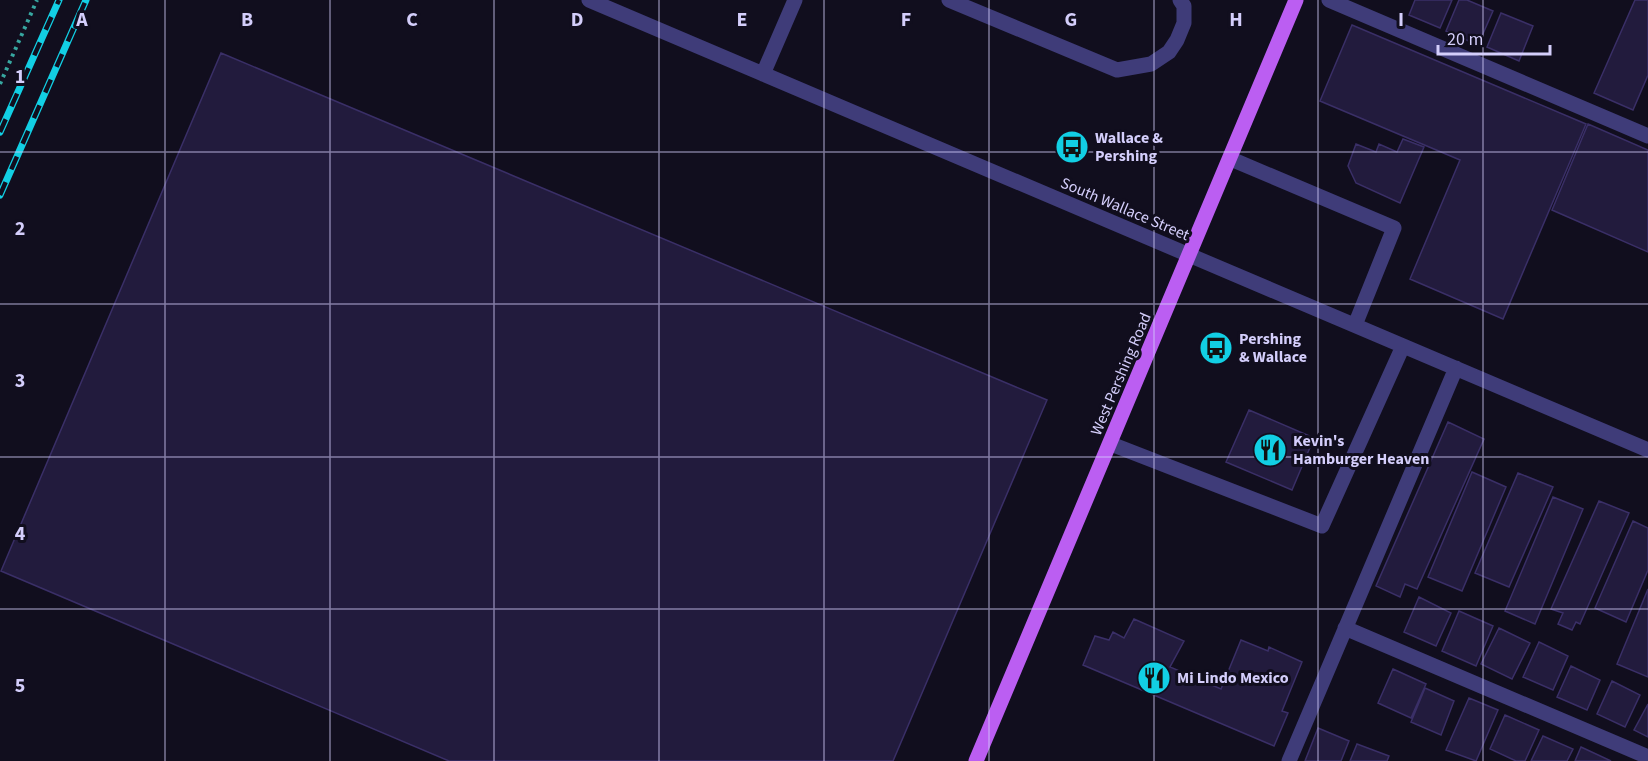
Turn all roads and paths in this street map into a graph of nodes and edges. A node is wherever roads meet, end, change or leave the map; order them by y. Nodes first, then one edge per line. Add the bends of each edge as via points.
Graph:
1 (37, 0) edge
2 (589, 0) edge
3 (795, 0) edge
4 (949, 0) edge
5 (1180, 0) edge
6 (1296, 0) edge
7 (1329, 0) edge
8 (763, 74) junction
9 (0, 84) edge
10 (1648, 136) edge
11 (1231, 159) junction
12 (1190, 256) junction
13 (1355, 325) junction
14 (1403, 346) junction
15 (1456, 368) junction
16 (1111, 444) junction
17 (1648, 450) edge
18 (1345, 628) junction
19 (1648, 757) edge
20 (976, 761) edge
21 (1289, 761) edge

1 - 9 path
2 - 8 street, South Wallace Street
3 - 8 street
4 - 5 street via 1118,70 1151,64 1169,52 1184,23
6 - 11 main road, West Pershing Road
7 - 10 street
8 - 12 street, South Wallace Street
11 - 12 main road, West Pershing Road
11 - 13 street via 1394,228
12 - 13 street, South Wallace Street
12 - 16 main road, West Pershing Road
13 - 14 street, South Wallace Street
14 - 15 street, South Wallace Street
14 - 16 street via 1322,526
15 - 17 street, South Wallace Street
15 - 18 street
16 - 20 main road, West Pershing Road
18 - 19 street
18 - 21 street

